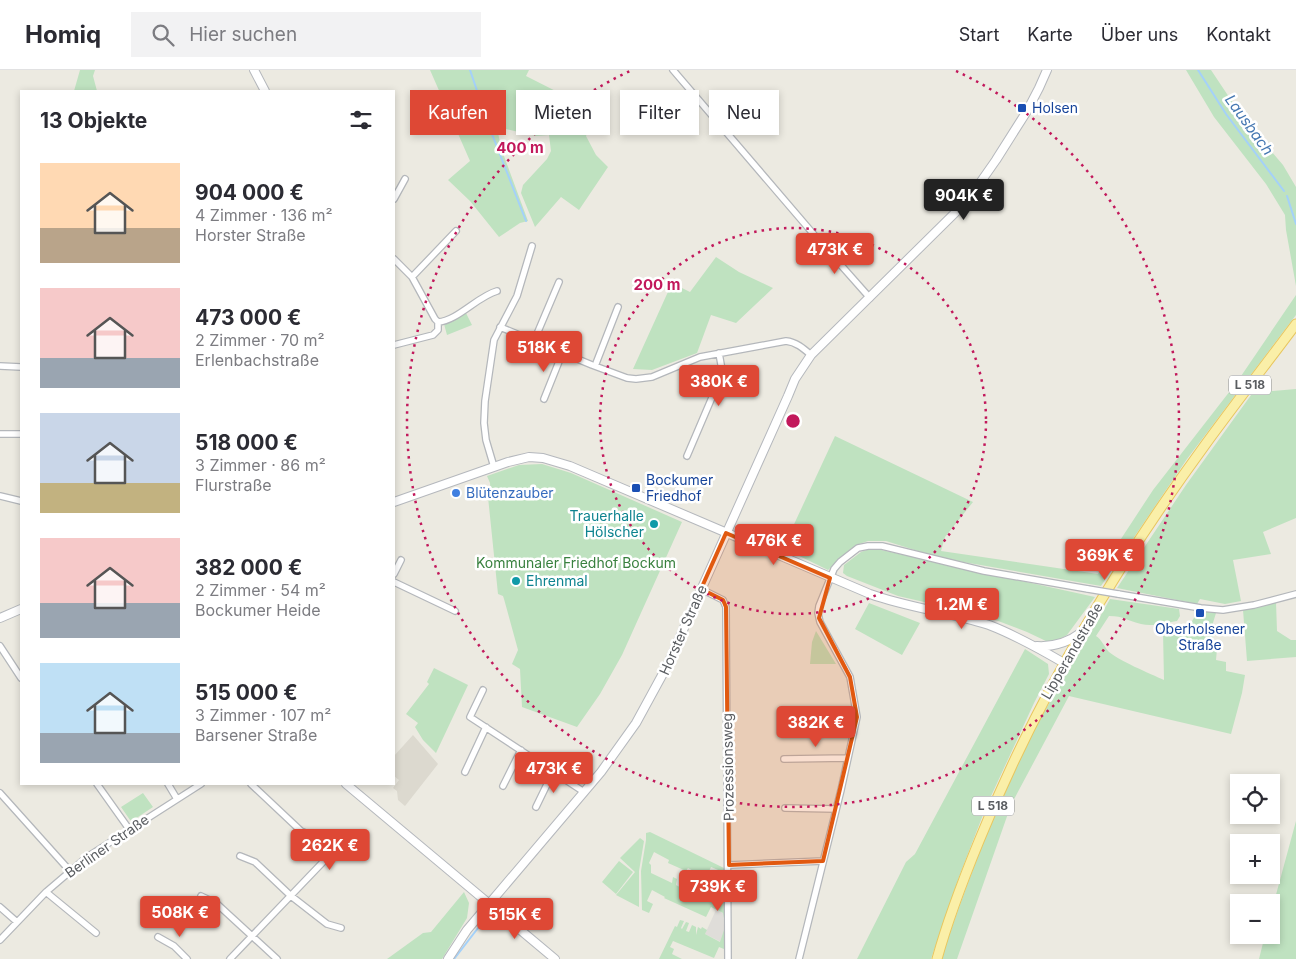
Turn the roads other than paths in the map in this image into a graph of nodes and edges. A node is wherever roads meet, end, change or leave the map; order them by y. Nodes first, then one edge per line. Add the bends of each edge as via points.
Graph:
1 (254, 70) edge
2 (673, 70) edge
3 (1047, 70) edge
4 (264, 90) edge
5 (406, 179) dead end
6 (395, 197) edge
7 (456, 231) dead end
8 (532, 246) dead end
9 (395, 260) edge
10 (412, 277) junction
11 (559, 282) dead end
12 (497, 291) dead end
13 (870, 298) junction
14 (618, 307) dead end
15 (438, 322) junction
16 (1296, 324) edge
17 (500, 327) junction
18 (534, 341) junction
19 (395, 345) edge
20 (719, 353) junction
21 (562, 354) junction
22 (811, 355) junction
23 (0, 366) edge
24 (595, 366) junction
25 (20, 367) edge
26 (544, 399) dead end
27 (0, 434) edge
28 (20, 434) edge
29 (687, 456) dead end
30 (494, 467) junction
31 (0, 496) edge
32 (20, 502) edge
33 (395, 502) edge
34 (726, 533) junction
35 (401, 560) dead end
36 (395, 572) edge
37 (830, 578) junction
38 (395, 582) edge
39 (701, 589) junction
40 (1296, 594) edge
41 (20, 609) edge
42 (455, 611) dead end
43 (0, 618) edge
44 (1082, 632) junction
45 (0, 646) edge
46 (1035, 646) junction
47 (1064, 663) junction
48 (20, 676) edge
49 (483, 690) dead end
50 (486, 728) junction
51 (521, 750) junction
52 (848, 758) junction
53 (784, 759) dead end
54 (464, 772) dead end
55 (553, 772) junction
56 (98, 785) edge
57 (169, 785) edge
58 (199, 785) edge
59 (252, 785) edge
60 (347, 785) edge
61 (503, 786) dead end
62 (584, 792) junction
63 (0, 793) edge
64 (177, 799) junction
65 (536, 807) dead end
66 (784, 808) dead end
67 (836, 809) junction
68 (130, 829) junction
69 (240, 856) dead end
70 (823, 861) junction
71 (729, 865) junction
72 (70, 871) junction
73 (46, 892) junction
74 (201, 896) dead end
75 (291, 896) junction
76 (490, 904) junction
77 (0, 907) edge
78 (16, 922) junction
79 (341, 928) dead end
80 (96, 933) dead end
81 (158, 937) dead end
82 (252, 937) junction
83 (0, 940) edge
84 (187, 959) edge
85 (230, 959) edge
86 (277, 959) edge
87 (448, 959) edge
88 (555, 959) edge
89 (728, 959) edge
90 (799, 959) edge
91 (937, 959) edge

1 - 4 street
2 - 13 street
3 - 13 street, Horster Straße via 1033,100 977,189
5 - 6 street
7 - 10 street
8 - 17 street via 517,296
9 - 10 street
10 - 15 street
11 - 18 street
12 - 15 street
13 - 22 street, Horster Straße
14 - 24 street
15 - 19 street via 434,335
16 - 44 main road, Lipperandstraße / L 518 via 1199,454 1117,574
17 - 18 street
17 - 30 street via 494,340 484,401 486,440
18 - 21 street
20 - 22 street via 786,340 801,346
20 - 24 street via 700,357 652,377 636,379
20 - 29 street via 722,370 719,381
21 - 24 street
21 - 26 street
22 - 34 street, Horster Straße via 795,380
23 - 25 street
27 - 28 street
30 - 33 street
30 - 34 street via 522,458 548,459
31 - 32 street
34 - 37 street
34 - 39 street, Horster Straße
35 - 36 street
37 - 40 street, bridge via 840,562 858,548 882,546 984,571 1201,608 1223,610
37 - 46 street via 894,603 989,626
37 - 52 street via 818,613 847,671 854,695 857,717
38 - 42 street
39 - 62 street, Horster Straße via 650,700 623,742
39 - 71 street, Prozessionsweg via 723,600 726,607
41 - 43 street
44 - 46 street, L 518 via 1061,644
44 - 47 main road, Lipperandstraße / L 518
45 - 48 street
46 - 47 street
47 - 91 main road, Lipperandstraße / L 518 via 1026,734 991,811 963,879
49 - 50 street via 470,717
50 - 51 street
50 - 54 street
51 - 55 street
51 - 61 street
52 - 53 street
52 - 67 street
55 - 62 street
55 - 65 street
56 - 68 street
57 - 64 street
58 - 64 street, Berliner Straße
59 - 75 street via 301,831 325,848 327,854 323,862
60 - 76 street
62 - 76 street, Horster Straße
63 - 72 street
64 - 68 street, Berliner Straße
66 - 67 street
67 - 70 street
68 - 72 street, Berliner Straße
69 - 75 street via 255,862
70 - 71 street
70 - 90 street
71 - 89 street, Prozessionsweg
72 - 73 street, Berliner Straße
73 - 78 street, Berliner Straße
73 - 80 street
74 - 82 street via 216,903
75 - 79 street via 327,924
75 - 82 street
76 - 87 street, Horster Straße
76 - 88 street
77 - 78 street
78 - 83 street, Berliner Straße
81 - 84 street
82 - 85 street
82 - 86 street

